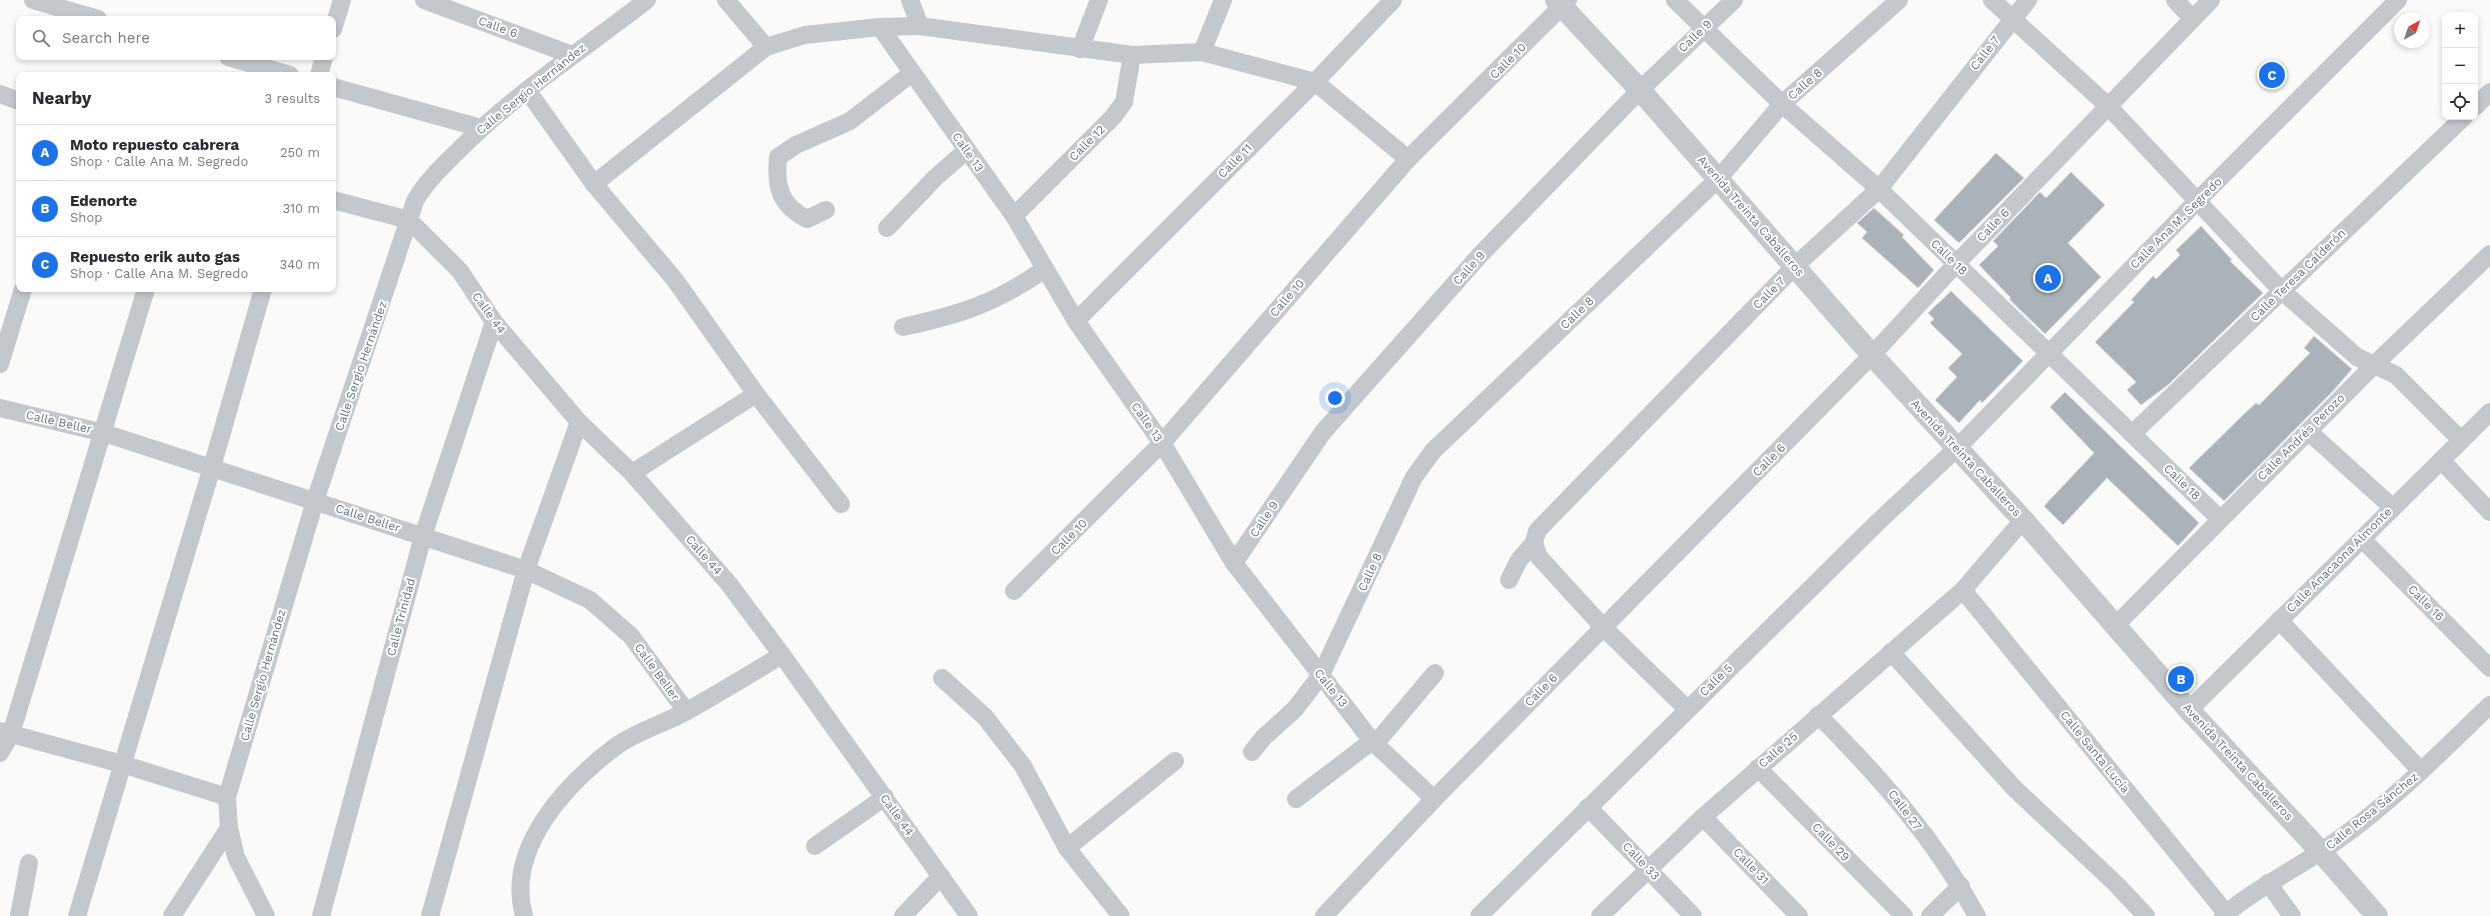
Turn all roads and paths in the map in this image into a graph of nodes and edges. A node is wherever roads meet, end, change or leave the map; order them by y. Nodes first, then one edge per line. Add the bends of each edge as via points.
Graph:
1 (33, 0) edge
2 (342, 0) edge
3 (424, 0) edge
4 (646, 0) edge
5 (726, 0) edge
6 (910, 0) edge
7 (1099, 0) edge
8 (1223, 0) edge
9 (1393, 0) edge
10 (1675, 0) edge
11 (1734, 0) edge
12 (1899, 0) edge
13 (1992, 0) edge
14 (2028, 0) edge
15 (2175, 0) edge
16 (2211, 0) edge
17 (2398, 0) edge
18 (1562, 2) edge
19 (88, 16) edge
20 (336, 19) edge
21 (2012, 19) junction
22 (2193, 19) junction
23 (920, 26) junction
24 (1703, 27) junction
25 (880, 28) junction
26 (766, 47) junction
27 (1080, 49) junction
28 (1202, 52) junction
29 (572, 55) junction
30 (1132, 55) junction
31 (238, 60) edge
32 (323, 60) edge
33 (280, 72) edge
34 (320, 72) edge
35 (912, 72) junction
36 (1315, 82) junction
37 (336, 88) edge
38 (527, 90) junction
39 (1640, 90) junction
40 (2490, 92) edge
41 (0, 94) edge
42 (16, 100) edge
43 (1782, 104) junction
44 (2478, 104) edge
45 (2108, 106) junction
46 (2461, 120) edge
47 (481, 128) junction
48 (967, 150) junction
49 (1408, 159) junction
50 (1719, 178) junction
51 (594, 184) junction
52 (1879, 189) junction
53 (2198, 200) junction
54 (336, 201) edge
55 (826, 210) dead end
56 (1014, 216) junction
57 (409, 220) junction
58 (887, 228) dead end
59 (2490, 254) edge
60 (1956, 264) junction
61 (1795, 266) junction
62 (1045, 269) junction
63 (2281, 290) junction
64 (22, 292) edge
65 (145, 292) edge
66 (262, 292) edge
67 (1076, 321) junction
68 (494, 322) junction
69 (903, 327) dead end
70 (2048, 353) junction
71 (1872, 355) junction
72 (0, 364) edge
73 (2374, 365) junction
74 (756, 394) junction
75 (0, 408) edge
76 (2490, 412) edge
77 (579, 422) junction
78 (2308, 431) junction
79 (104, 432) junction
80 (2132, 434) junction
81 (2461, 440) junction
82 (1162, 443) junction
83 (1957, 448) junction
84 (2441, 460) junction
85 (212, 468) junction
86 (632, 473) junction
87 (315, 501) junction
88 (841, 504) dead end
89 (2393, 508) junction
90 (2490, 512) edge
91 (2220, 519) junction
92 (2023, 520) junction
93 (423, 536) junction
94 (2362, 539) junction
95 (1534, 543) junction
96 (1234, 563) junction
97 (526, 570) junction
98 (1509, 580) dead end
99 (1963, 590) junction
100 (1014, 591) dead end
101 (2279, 620) junction
102 (2116, 625) junction
103 (1603, 628) junction
104 (1891, 652) junction
105 (782, 655) junction
106 (2490, 668) edge
107 (1435, 673) dead end
108 (1321, 675) junction
109 (942, 678) dead end
110 (2490, 705) edge
111 (1687, 709) junction
112 (2189, 710) junction
113 (686, 712) junction
114 (1818, 715) junction
115 (6, 732) edge
116 (1373, 742) junction
117 (0, 752) edge
118 (1252, 752) dead end
119 (1175, 761) dead end
120 (122, 764) junction
121 (1758, 768) junction
122 (2421, 771) junction
123 (227, 797) junction
124 (885, 797) junction
125 (1296, 799) dead end
126 (1434, 799) junction
127 (1588, 806) junction
128 (1703, 817) junction
129 (230, 828) junction
130 (815, 846) dead end
131 (1067, 848) junction
132 (2321, 852) junction
133 (29, 863) dead end
134 (1648, 868) junction
135 (941, 876) junction
136 (2268, 882) junction
137 (1961, 886) junction
138 (2225, 915) edge
139 (19, 916) edge
140 (77, 916) edge
141 (172, 916) edge
142 (266, 916) edge
143 (321, 916) edge
144 (430, 916) edge
145 (524, 916) edge
146 (903, 916) edge
147 (969, 916) edge
148 (1121, 916) edge
149 (1324, 916) edge
150 (1479, 916) edge
151 (1601, 916) edge
152 (1693, 916) edge
153 (1799, 916) edge
154 (1904, 916) edge
155 (1930, 916) edge
156 (1977, 916) edge
157 (2146, 916) edge
158 (2292, 916) edge
159 (2377, 916) edge

1 - 19 street
2 - 20 street
3 - 29 street, Calle 6
4 - 29 street, Calle Sergio Hernández
5 - 26 street
6 - 23 street
7 - 27 street
8 - 28 street
9 - 36 street, Calle 11
10 - 24 street, Calle 18
11 - 24 street, Calle 9
12 - 43 street, Calle 8
13 - 21 street
14 - 21 street, Calle 7
15 - 22 street
16 - 22 street, Calle 6
17 - 53 street, Calle Ana M. Segredo
18 - 39 street, Avenida Treinta Caballeros
18 - 49 street, Calle 10
21 - 45 street
21 - 52 street, Calle 7
22 - 45 street, Calle 6
23 - 25 street
23 - 27 street
24 - 39 street, Calle 9
24 - 43 street, Calle 18
25 - 26 street via 805,35
25 - 35 street, Calle 13
26 - 51 street
27 - 30 street
28 - 30 street
28 - 36 street
29 - 38 street, Calle Sergio Hernández
30 - 56 street, Calle 12 via 1124,102 1113,118
31 - 33 street
32 - 34 street
35 - 48 street, Calle 13
35 - 55 street via 850,121 796,145 778,157 776,172 782,199 792,211 807,219
36 - 49 street
36 - 67 street, Calle 11
37 - 47 street
38 - 47 street, Calle Sergio Hernández
38 - 51 street
39 - 50 street, Avenida Treinta Caballeros
39 - 96 street, Calle 9 via 1481,254 1323,432
40 - 44 street
41 - 42 street
43 - 50 street, Calle 8
43 - 52 street, Calle 18
45 - 53 street
45 - 60 street, Calle 6
46 - 63 street, Calle Teresa Calderón
47 - 57 street, Calle Sergio Hernández via 425,183 415,201
48 - 56 street, Calle 13
48 - 58 street via 936,177
49 - 82 street, Calle 10
50 - 61 street, Avenida Treinta Caballeros
50 - 108 street, Calle 8 via 1423,463
51 - 74 street via 675,280
52 - 60 street, Calle 18
52 - 61 street, Calle 7
53 - 63 street
53 - 70 street, Calle Ana M. Segredo
54 - 57 street
56 - 62 street, Calle 13
57 - 68 street, Calle 44 via 460,271
57 - 87 street, Calle Sergio Hernández
59 - 73 street, Calle Andrés Perozo
60 - 70 street, Calle 18
60 - 71 street, Calle 6
61 - 71 street, Avenida Treinta Caballeros
61 - 95 street, Calle 7 via 1539,526
62 - 67 street, Calle 13
62 - 69 street via 989,303 957,315
63 - 73 street via 2357,357
63 - 80 street, Calle Teresa Calderón
64 - 72 street
65 - 79 street
66 - 85 street
67 - 82 street, Calle 13
68 - 77 street, Calle 44
68 - 93 street, Calle Trinidad
70 - 80 street, Calle 18
70 - 83 street, Calle Ana M. Segredo
71 - 83 street, Avenida Treinta Caballeros
71 - 103 street, Calle 6
73 - 78 street, Calle Andrés Perozo
73 - 81 street via 2396,375
74 - 86 street
74 - 88 street
75 - 79 street, Calle Beller
76 - 81 street, Calle Anacaona Almonte
77 - 86 street, Calle 44
77 - 97 street
78 - 89 street
78 - 91 street, Calle Andrés Perozo
79 - 85 street, Calle Beller
79 - 115 street
80 - 91 street, Calle 18
81 - 84 street, Calle Anacaona Almonte
82 - 96 street, Calle 13
82 - 100 street, Calle 10
83 - 92 street, Avenida Treinta Caballeros
83 - 111 street, Calle 5
84 - 89 street, Calle Anacaona Almonte
84 - 90 street
85 - 87 street, Calle Beller
85 - 120 street
86 - 105 street, Calle 44 via 729,584
87 - 93 street, Calle Beller
87 - 123 street, Calle Sergio Hernández
89 - 94 street, Calle Anacaona Almonte
91 - 102 street, Calle Andrés Perozo
92 - 99 street, Calle 25
92 - 102 street, Avenida Treinta Caballeros
93 - 97 street, Calle Beller
93 - 143 street, Calle Trinidad
94 - 101 street, Calle Anacaona Almonte
94 - 106 street, Calle 16
95 - 98 street via 1519,560
95 - 103 street via 1539,557
96 - 108 street, Calle 13
97 - 113 street, Calle Beller via 590,600 631,636
97 - 144 street
99 - 104 street, Calle 25
99 - 138 street, Calle Santa Lucía
101 - 112 street, Calle Anacaona Almonte
101 - 122 street
102 - 112 street, Avenida Treinta Caballeros
103 - 111 street
103 - 126 street, Calle 6
104 - 114 street, Calle 25
104 - 157 street via 2014,788 2116,884
105 - 113 street
105 - 124 street, Calle 44
107 - 116 street
108 - 116 street, Calle 13
108 - 118 street, Calle 8 via 1295,709 1263,738
109 - 131 street via 985,717 1023,766
110 - 122 street, Calle Rosa Sánchez
111 - 127 street, Calle 5
112 - 132 street, Avenida Treinta Caballeros
113 - 145 street via 616,746 582,775 552,807 531,842 521,874 519,899
114 - 121 street, Calle 25
114 - 137 street, Calle 27 via 1892,791
115 - 117 street
115 - 120 street
116 - 125 street
116 - 126 street, Calle 13
119 - 131 street
120 - 123 street
120 - 140 street
121 - 128 street, Calle 25
121 - 154 street, Calle 29
122 - 132 street, Calle Rosa Sánchez via 2365,819
123 - 129 street, Calle Sergio Hernández
124 - 130 street
124 - 135 street, Calle 44
126 - 149 street, Calle 6
127 - 134 street, Calle 33
127 - 150 street, Calle 5
128 - 134 street, Calle 25
128 - 153 street, Calle 31
129 - 141 street
129 - 142 street, Calle Sergio Hernández via 236,857
131 - 148 street
132 - 136 street, Calle Rosa Sánchez
132 - 159 street, Avenida Treinta Caballeros
133 - 139 street
134 - 151 street, Calle 25
134 - 152 street, Calle 33
135 - 146 street
135 - 147 street, Calle 44
136 - 138 street, Calle Rosa Sánchez
136 - 158 street
137 - 155 street
137 - 156 street, Calle 27

